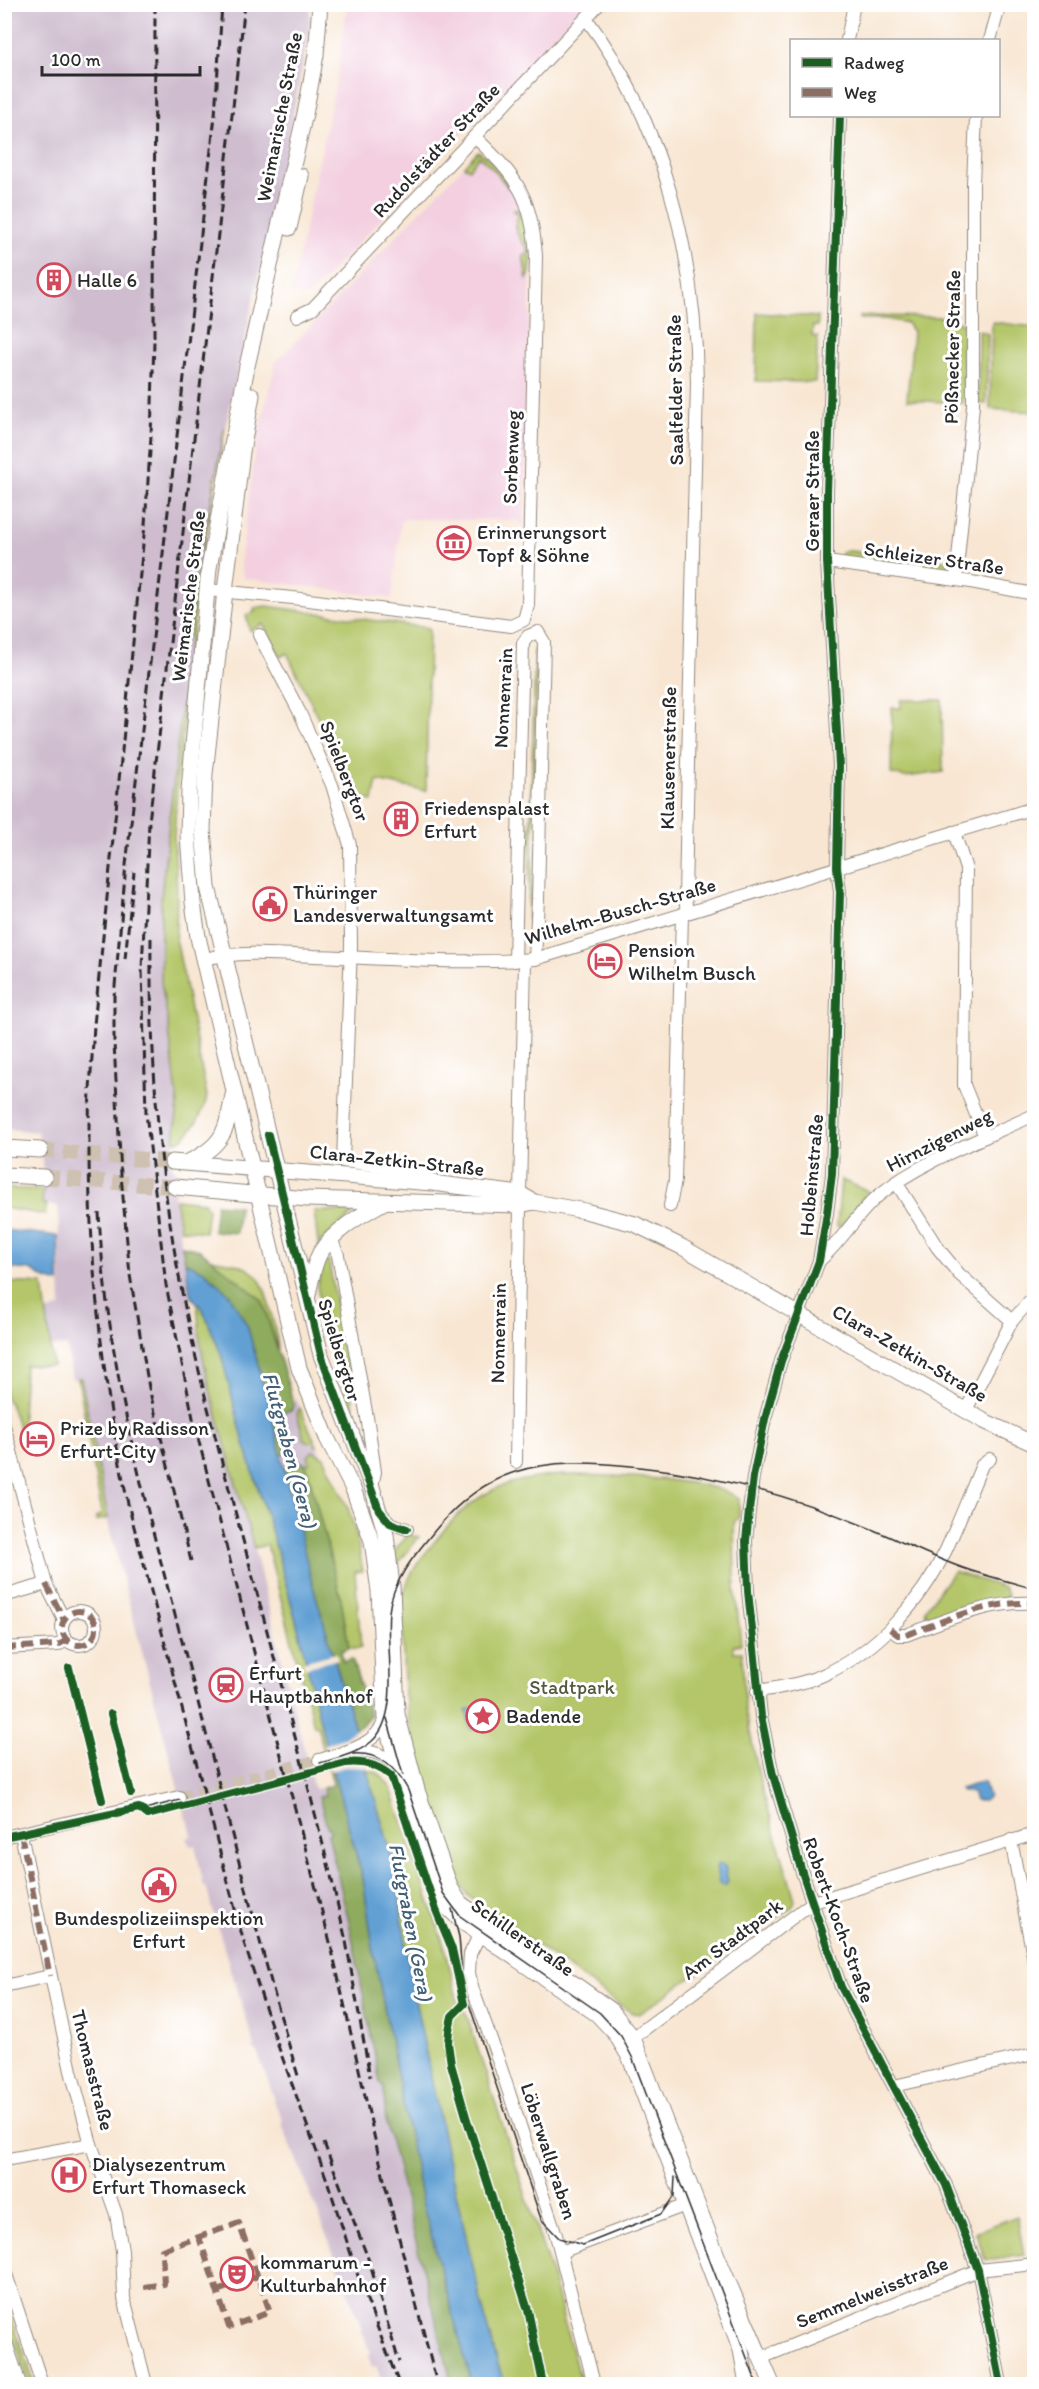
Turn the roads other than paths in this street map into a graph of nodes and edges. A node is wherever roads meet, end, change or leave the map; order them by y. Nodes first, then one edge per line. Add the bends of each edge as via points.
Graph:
1 (320, 4) edge
2 (330, 4) edge
3 (599, 4) edge
4 (854, 4) edge
5 (1000, 4) edge
6 (586, 18) junction
7 (847, 39) edge
8 (990, 39) edge
9 (840, 117) edge
10 (976, 117) edge
11 (475, 137) junction
12 (297, 316) dead end
13 (828, 562) junction
14 (956, 579) junction
15 (207, 590) junction
16 (225, 591) junction
17 (1035, 594) edge
18 (692, 604) joint
19 (259, 635) dead end
20 (1035, 808) edge
21 (954, 832) junction
22 (837, 867) junction
23 (685, 914) junction
24 (224, 954) junction
25 (351, 957) junction
26 (203, 959) junction
27 (525, 960) junction
28 (234, 1089) junction
29 (1034, 1118) edge
30 (986, 1137) junction
31 (4, 1148) edge
32 (40, 1150) tunnel mouth
33 (254, 1168) junction
34 (276, 1170) junction
35 (4, 1175) edge
36 (44, 1177) tunnel mouth
37 (896, 1182) junction
38 (432, 1183) junction
39 (175, 1186) tunnel mouth
40 (259, 1194) junction
41 (283, 1197) junction
42 (525, 1200) junction
43 (386, 1201) junction
44 (670, 1206) dead end
45 (331, 1239) junction
46 (819, 1261) junction
47 (1035, 1296) edge
48 (307, 1302) junction
49 (799, 1314) junction
50 (1012, 1321) junction
51 (966, 1410) junction
52 (4, 1425) edge
53 (1035, 1444) edge
54 (990, 1459) dead end
55 (516, 1462) dead end
56 (753, 1477) joint
57 (372, 1488) junction
58 (379, 1510) junction
59 (407, 1529) dead end
60 (46, 1584) junction
61 (4, 1596) edge
62 (1035, 1604) edge
63 (64, 1620) junction
64 (890, 1629) junction
65 (67, 1640) junction
66 (4, 1648) edge
67 (395, 1690) junction
68 (757, 1691) junction
69 (385, 1719) junction
70 (396, 1740) junction
71 (366, 1747) junction
72 (319, 1760) tunnel mouth
73 (398, 1769) junction
74 (417, 1790) junction
75 (179, 1797) tunnel mouth
76 (21, 1834) junction
77 (1035, 1834) edge
78 (4, 1837) edge
79 (1011, 1840) junction
80 (813, 1902) junction
81 (480, 1934) junction
82 (1035, 1961) edge
83 (50, 1976) junction
84 (4, 1986) edge
85 (628, 2042) junction
86 (1035, 2054) edge
87 (894, 2086) junction
88 (91, 2144) junction
89 (4, 2160) edge
90 (692, 2204) junction
91 (561, 2252) junction
92 (1035, 2264) edge
93 (4, 2268) edge
94 (978, 2270) junction
95 (4, 2337) edge
96 (761, 2358) junction
97 (22, 2383) edge
98 (39, 2383) edge
99 (146, 2385) edge
100 (594, 2385) edge
101 (747, 2385) edge
102 (772, 2385) edge
103 (1001, 2385) edge

1 - 15 main road, Weimarische Straße via 306,109 239,404
2 - 16 main road, Weimarische Straße via 315,111 248,412
3 - 6 street, Rudolstädter Straße
4 - 7 street
5 - 8 street
6 - 11 street, Rudolstädter Straße
6 - 18 street, Saalfelder Straße via 633,95 655,147 686,260 697,348
9 - 13 street, Geraer Straße via 827,462
10 - 14 street, Pößnecker Straße via 973,406
11 - 12 street, Rudolstädter Straße via 313,308
11 - 16 street, Sorbenweg via 504,166 523,195 534,231 528,605 524,620 511,626
13 - 14 street, Schleizer Straße
13 - 22 street, Geraer Straße via 839,766
14 - 17 street, Schleizer Straße
15 - 16 street, Sorbenweg
15 - 26 main road, Weimarische Straße via 188,835 192,903
16 - 24 main road, Weimarische Straße via 205,774 203,830 208,887
18 - 23 street, Klausenerstraße
19 - 25 street, Spielbergtor via 299,711 346,827 352,867
20 - 21 street, Wilhelm-Busch-Straße
21 - 22 street, Wilhelm-Busch-Straße
21 - 30 street via 966,869 964,1085
22 - 23 street, Wilhelm-Busch-Straße
22 - 46 street, Holbeinstraße via 840,892 832,1174
23 - 27 street, Wilhelm-Busch-Straße
23 - 44 street, Klausenerstraße via 675,1180
24 - 25 street, Wilhelm-Busch-Straße
24 - 26 street, Wilhelm-Busch-Straße
24 - 34 main road, Weimarische Straße
25 - 27 street, Wilhelm-Busch-Straße
25 - 38 street, Spielbergtor via 343,1161 422,1171
26 - 28 main road, Weimarische Straße
27 - 27 street, Nonnenrain via 538,899 544,642 538,632 523,643
27 - 42 street, Nonnenrain
28 - 33 main road, Weimarische Straße
28 - 33 main road, Clara-Zetkin-Straße via 222,1137 212,1149 179,1162
29 - 30 street, Hirnzigenweg
30 - 37 street, Hirnzigenweg
31 - 32 main road
33 - 34 main road, Clara-Zetkin-Straße
33 - 40 main road, Weimarische Straße
34 - 38 main road, Clara-Zetkin-Straße
34 - 41 main road, Spielbergtor
35 - 36 main road
37 - 46 street, Hirnzigenweg via 862,1212 840,1242
37 - 50 street via 959,1274
38 - 42 main road, Clara-Zetkin-Straße
39 - 40 main road, Clara-Zetkin-Straße
40 - 41 main road, Clara-Zetkin-Straße
40 - 69 main road, Spielbergtor via 299,1368 353,1489 374,1548
41 - 43 main road, Clara-Zetkin-Straße
41 - 48 main road, Spielbergtor
42 - 43 main road, Clara-Zetkin-Straße
42 - 49 main road, Clara-Zetkin-Straße via 635,1224
42 - 55 street, Nonnenrain
43 - 45 main road
45 - 48 main road via 315,1266
45 - 57 street, Spielbergtor via 338,1255 368,1423 375,1472
46 - 49 street, Holbeinstraße
47 - 50 street
48 - 57 main road, Spielbergtor via 324,1365
49 - 51 main road, Clara-Zetkin-Straße
49 - 56 street, Holbeinstraße via 773,1388
50 - 51 street
51 - 53 main road, Clara-Zetkin-Straße
52 - 60 street
54 - 64 street via 982,1465 935,1570
56 - 68 street, Robert-Koch-Straße via 746,1541
57 - 58 main road, Spielbergtor
58 - 59 street via 390,1523
58 - 67 main road, Spielbergtor via 390,1564
60 - 61 street
60 - 63 street
62 - 64 street via 981,1609 906,1635
63 - 65 street via 63,1634
63 - 65 street via 73,1612 82,1611 90,1615 97,1628 88,1643
64 - 68 street via 824,1675
65 - 66 street via 58,1645
67 - 69 main road
67 - 70 main road, Spielbergtor
68 - 80 street, Robert-Koch-Straße via 773,1775
69 - 70 main road, Spielbergtor
69 - 71 street
70 - 73 main road, Schillerstraße
70 - 74 main road, Schillerstraße
71 - 72 street
71 - 73 street
73 - 74 main road
73 - 81 main road, Schillerstraße via 438,1894 454,1914
74 - 85 main road, Schillerstraße via 450,1887 460,1903 611,2010
75 - 76 street
76 - 78 street
76 - 83 street, Thomasstraße
77 - 79 street, Am Stadtpark
79 - 80 street, Am Stadtpark
79 - 82 street
80 - 85 street, Am Stadtpark
80 - 87 street, Robert-Koch-Straße via 841,1987
81 - 85 main road, Schillerstraße via 597,2014
81 - 91 street, Löberwallgraben via 470,1954 469,1972
83 - 84 street
83 - 88 street, Thomasstraße
85 - 90 main road, Schillerstraße
86 - 87 street
87 - 94 street, Robert-Koch-Straße via 946,2185
88 - 89 street
88 - 99 street, Thomasstraße via 116,2214 124,2298
90 - 91 street
90 - 96 main road, Schillerstraße
90 - 101 main road, Schillerstraße via 741,2350
91 - 100 street, Löberwallgraben
92 - 94 street, Semmelweisstraße
93 - 98 street
94 - 96 street, Semmelweisstraße
94 - 103 street, Robert-Koch-Straße
95 - 97 street
96 - 102 main road, Schillerstraße

